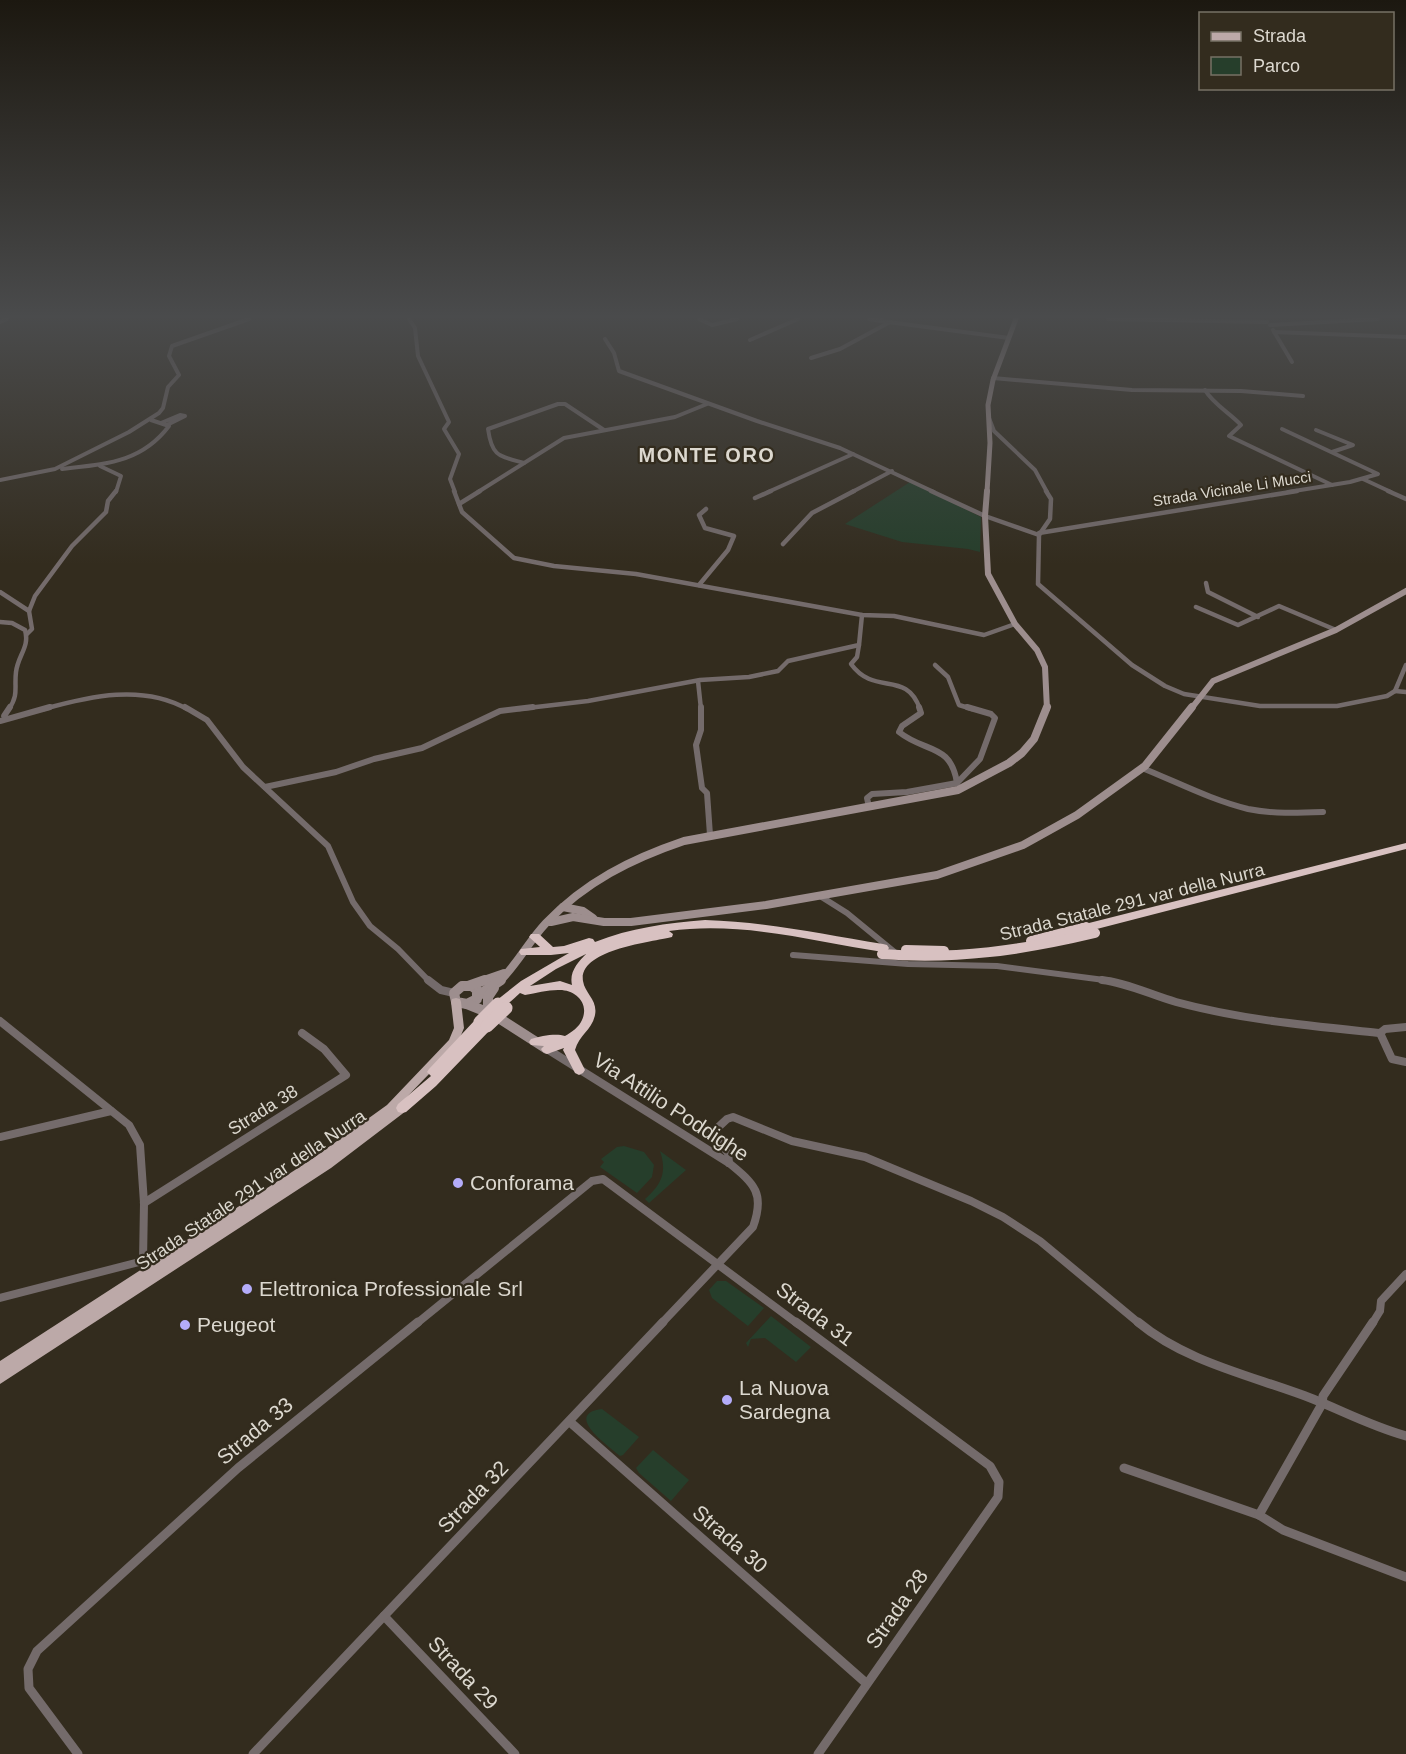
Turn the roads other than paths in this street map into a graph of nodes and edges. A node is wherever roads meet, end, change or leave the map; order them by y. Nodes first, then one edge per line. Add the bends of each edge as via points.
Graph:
1 (165, 401) edge
2 (441, 401) edge
3 (700, 401) edge
4 (990, 401) edge
5 (1214, 401) edge
6 (706, 403) junction
7 (988, 415) junction
8 (150, 419) junction
9 (161, 423) junction
10 (167, 425) junction
11 (1282, 429) dead end
12 (604, 430) junction
13 (1316, 430) dead end
14 (1332, 453) junction
15 (854, 454) junction
16 (524, 463) junction
17 (100, 466) junction
18 (55, 469) junction
19 (892, 471) junction
20 (1363, 478) junction
21 (0, 480) edge
22 (1333, 485) junction
23 (755, 498) dead end
24 (1406, 500) edge
25 (459, 504) junction
26 (706, 509) dead end
27 (985, 516) junction
28 (1039, 534) junction
29 (783, 544) dead end
30 (1206, 583) dead end
31 (699, 585) junction
32 (1406, 591) edge
33 (0, 592) edge
34 (1196, 607) dead end
35 (29, 611) junction
36 (862, 615) junction
37 (1258, 618) junction
38 (0, 622) edge
39 (1015, 624) junction
40 (1336, 630) junction
41 (27, 634) junction
42 (859, 645) junction
43 (935, 665) dead end
44 (1406, 665) edge
45 (698, 681) junction
46 (1395, 691) junction
47 (1406, 693) edge
48 (1202, 696) junction
49 (7, 718) junction
50 (0, 721) edge
51 (1142, 768) junction
52 (957, 783) junction
53 (265, 787) junction
54 (869, 807) junction
55 (1323, 812) dead end
56 (710, 835) junction
57 (1406, 846) edge
58 (1406, 852) edge
59 (586, 887) junction
60 (820, 896) junction
61 (563, 907) junction
62 (583, 914) junction
63 (545, 924) junction
64 (1092, 930) junction
65 (630, 933) junction
66 (535, 937) junction
67 (551, 951) junction
68 (882, 951) junction
69 (525, 952) junction
70 (594, 953) junction
71 (794, 955) dead end
72 (908, 964) junction
73 (507, 972) junction
74 (498, 983) junction
75 (468, 986) junction
76 (525, 991) junction
77 (582, 992) junction
78 (478, 996) junction
79 (459, 1000) junction
80 (497, 1008) junction
81 (0, 1021) edge
82 (1406, 1027) edge
83 (1380, 1033) junction
84 (302, 1034) dead end
85 (576, 1036) junction
86 (535, 1042) junction
87 (547, 1049) junction
88 (1406, 1062) edge
89 (579, 1070) junction
90 (395, 1107) junction
91 (111, 1111) junction
92 (0, 1137) edge
93 (729, 1163) junction
94 (603, 1179) joint
95 (144, 1203) junction
96 (719, 1265) junction
97 (146, 1266) junction
98 (1406, 1274) edge
99 (0, 1298) edge
100 (0, 1370) edge
101 (1322, 1404) junction
102 (570, 1422) junction
103 (1406, 1436) edge
104 (1124, 1468) dead end
105 (999, 1482) joint
106 (1259, 1515) junction
107 (1406, 1577) edge
108 (384, 1616) junction
109 (866, 1683) junction
110 (78, 1754) edge
111 (253, 1754) edge
112 (515, 1754) edge
113 (818, 1754) edge

1 - 8 street via 163,408
2 - 25 street via 449,422 444,429 459,454 450,479
3 - 6 street
4 - 7 street
5 - 22 street via 1241,425 1229,436
6 - 12 street via 675,417
6 - 15 street
7 - 27 street
7 - 28 street via 994,431 1035,470 1051,499 1050,519
8 - 9 street
8 - 18 street
9 - 10 street
9 - 10 street via 185,416
10 - 17 street via 153,444
11 - 14 street, Strada Vicinale Li Mucci
12 - 16 street via 554,443
12 - 16 street via 564,404 488,429 494,454
13 - 14 street, Strada Vicinale Li Mucci via 1353,445
14 - 20 street, Strada Vicinale Li Mucci via 1378,474
15 - 19 street
15 - 23 street
16 - 25 street
17 - 18 street
17 - 35 street via 121,476 115,494 108,501 106,512 72,546 35,596
18 - 21 street
19 - 27 street
19 - 29 street via 812,513
20 - 22 street, Strada Vicinale Li Mucci
20 - 24 street
22 - 28 street, Strada Vicinale Li Mucci
25 - 31 street via 470,521 514,558
26 - 31 street via 699,514 705,528 734,536 728,550
27 - 28 street
27 - 39 street via 988,574
28 - 48 street via 1038,584 1131,665 1184,694
30 - 37 street via 1208,592
31 - 36 street
32 - 40 street
33 - 35 street
34 - 37 street via 1237,625
35 - 41 street via 32,629
36 - 39 street via 894,616 984,634
36 - 42 street
37 - 40 street via 1279,606
38 - 41 street via 20,626
39 - 54 street via 1037,650 1045,667 1047,711 1034,739 1010,763 958,790
40 - 48 street via 1221,677
41 - 49 street via 25,651 16,670 16,699 4,716
42 - 45 street via 788,661 778,671
42 - 52 street via 851,664 862,678 906,688 913,694 921,712 899,732 948,756
43 - 52 street via 949,676 959,705 995,718 980,759
44 - 46 street
45 - 53 street via 588,701 500,711 422,748
45 - 56 street via 702,719 696,745 702,789 707,793
46 - 47 street
46 - 48 street via 1388,696 1337,706 1260,706
48 - 51 street
49 - 50 street
49 - 53 street via 95,696 159,697 211,723 243,767
51 - 55 street via 1252,810
51 - 60 street via 1077,815 1023,845 937,875
52 - 54 street via 872,794 867,798
53 - 79 street via 328,846 353,902 370,926 430,982
54 - 56 street
56 - 59 street via 648,853
57 - 64 highway, Strada Statale 291 var della Nurra
58 - 64 highway, Strada Statale 291 var della Nurra
59 - 61 street
59 - 62 street via 580,899
60 - 62 street via 631,922 604,922
60 - 72 street
61 - 62 street via 570,913
61 - 63 street
62 - 63 street
63 - 66 street
64 - 68 highway, Strada Statale 291 var della Nurra, bridge via 1050,944 992,955 926,958
65 - 67 highway
65 - 68 highway, Strada Statale 291 var della Nurra via 739,925
65 - 80 highway, Strada Statale 291 var della Nurra via 558,961 520,986
66 - 67 highway
66 - 69 street
67 - 69 highway
68 - 70 highway, Strada Statale 291 var della Nurra via 750,932 708,930 648,938
69 - 73 street
70 - 76 highway, Strada Statale 291 var della Nurra via 564,966
70 - 77 highway via 577,975
71 - 72 street
72 - 83 street via 998,966 1098,979 1218,1011
73 - 74 street
73 - 75 street
74 - 78 street
74 - 80 street via 491,991
75 - 78 street via 477,990
75 - 79 street via 459,987
76 - 77 highway via 560,985
76 - 80 highway, Strada Statale 291 var della Nurra
77 - 85 highway via 590,1016
78 - 79 street
78 - 80 street
79 - 80 street
79 - 90 main road via 459,1028 453,1042
80 - 86 street
80 - 90 highway, Strada Statale 291 var della Nurra, bridge
81 - 91 street
82 - 83 street
83 - 88 street via 1392,1059
84 - 95 street, Strada 38 via 324,1049 346,1075
85 - 86 highway
85 - 87 highway
85 - 89 highway via 569,1050
86 - 87 street
87 - 89 street, Via Attilio Poddighe
89 - 93 street, Via Attilio Poddighe
90 - 97 main road, Strada Statale 291 var della Nurra via 316,1162
90 - 100 main road, Strada Statale 291 var della Nurra via 327,1165
91 - 92 street
91 - 95 street via 129,1125 140,1145
93 - 96 street, Via Attilio Poddighe via 751,1181 760,1210 753,1227
93 - 101 street via 728,1153 712,1133 733,1117 780,1138 866,1157 936,1185 1018,1226 1167,1343
94 - 96 street, Strada 31
94 - 110 street, Strada 33 via 592,1181 289,1425 37,1651 28,1669 29,1688
95 - 97 street
96 - 102 street, Strada 32
96 - 105 street, Strada 31 via 990,1466
97 - 99 street
97 - 100 main road, Strada Statale 291 var della Nurra
98 - 101 street via 1381,1301 1375,1320 1328,1386
101 - 103 street
101 - 106 street
102 - 108 street, Strada 32
102 - 109 street, Strada 30
104 - 106 street
105 - 109 street, Strada 28 via 998,1497
106 - 107 street via 1283,1530
108 - 111 street, Strada 32
108 - 112 street, Strada 29
109 - 113 street, Strada 28

